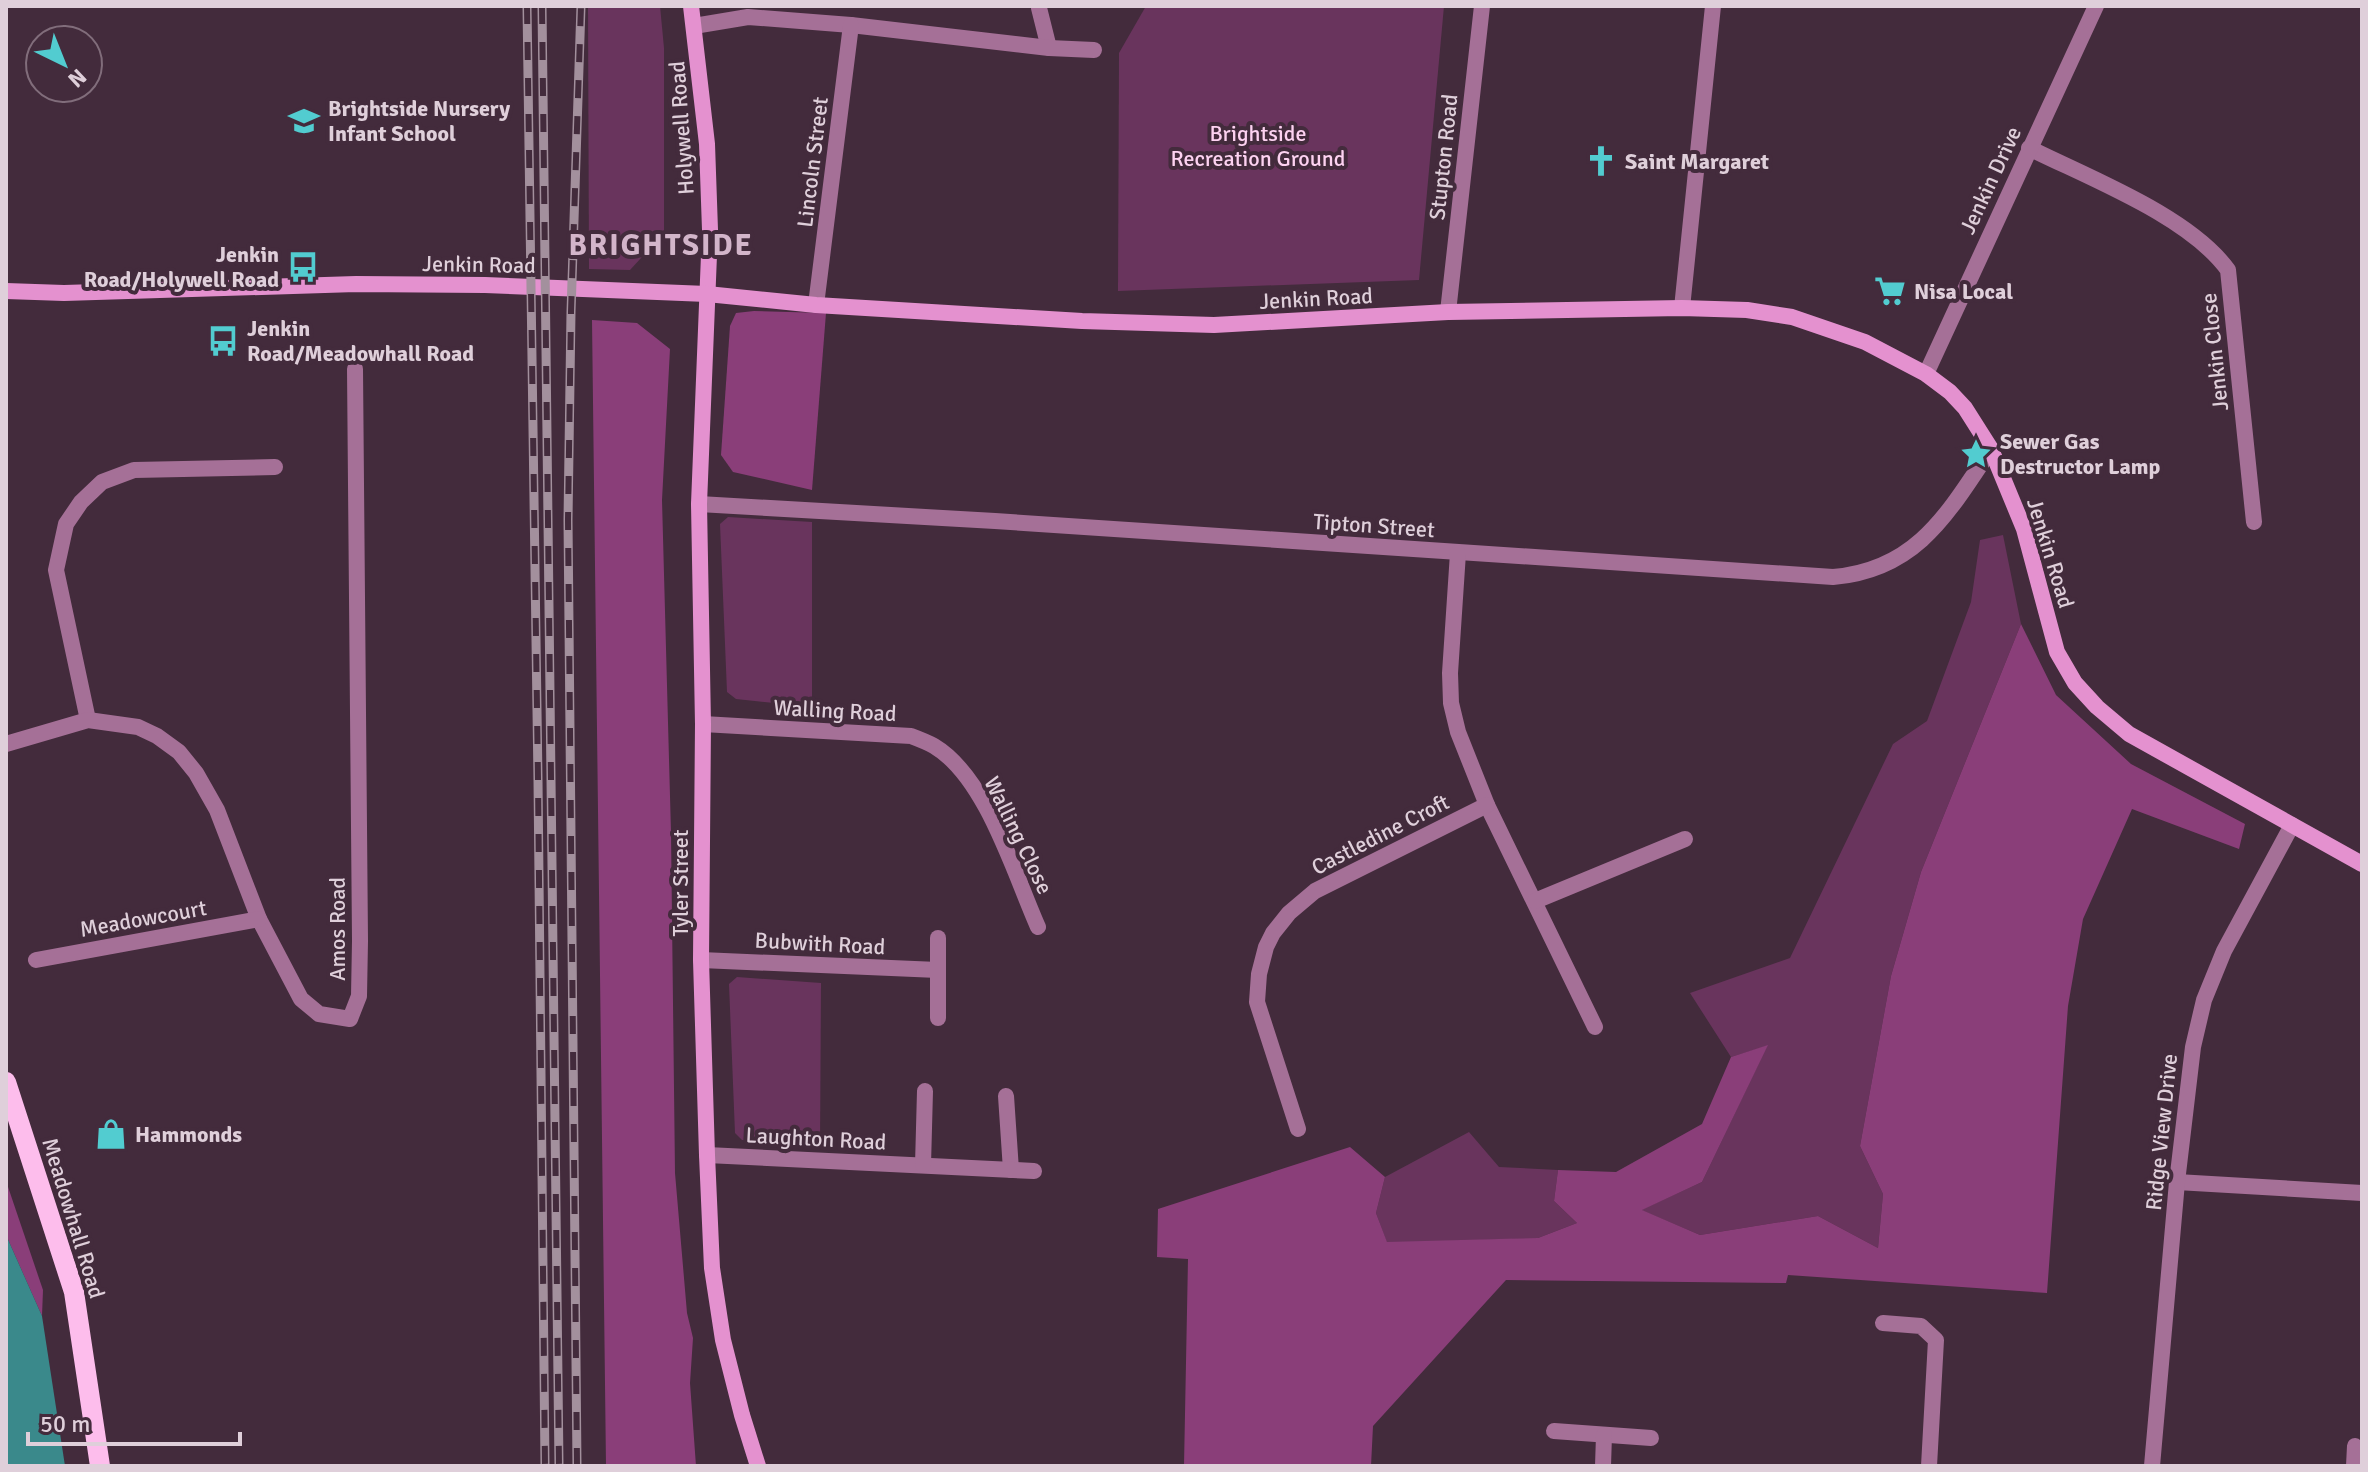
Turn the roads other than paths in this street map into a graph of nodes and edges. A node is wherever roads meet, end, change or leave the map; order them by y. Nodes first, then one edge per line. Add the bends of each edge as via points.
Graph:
1 (691, 6) edge
2 (1482, 6) edge
3 (1713, 6) edge
4 (2096, 6) edge
5 (1039, 8) dead end
6 (851, 25) junction
7 (694, 26) junction
8 (1049, 48) junction
9 (1094, 50) dead end
10 (2029, 148) junction
11 (6, 291) edge
12 (707, 294) junction
13 (816, 305) junction
14 (1682, 308) junction
15 (1448, 312) junction
16 (355, 369) dead end
17 (1926, 374) junction
18 (1991, 449) junction
19 (275, 467) dead end
20 (699, 504) junction
21 (2254, 522) dead end
22 (1458, 553) junction
23 (88, 720) junction
24 (703, 724) junction
25 (6, 744) edge
26 (956, 764) joint
27 (1487, 805) junction
28 (2292, 825) junction
29 (1685, 839) dead end
30 (2362, 864) edge
31 (1535, 901) junction
32 (259, 919) junction
33 (1038, 927) dead end
34 (938, 938) dead end
35 (36, 960) dead end
36 (701, 960) junction
37 (938, 970) junction
38 (938, 1018) dead end
39 (1595, 1027) dead end
40 (6, 1082) edge
41 (925, 1091) dead end
42 (1006, 1096) dead end
43 (1298, 1129) dead end
44 (707, 1155) junction
45 (923, 1165) junction
46 (1011, 1170) junction
47 (1034, 1171) dead end
48 (2177, 1182) junction
49 (2362, 1193) edge
50 (1883, 1323) dead end
51 (1554, 1431) dead end
52 (1604, 1435) junction
53 (1651, 1438) dead end
54 (2355, 1446) dead end
55 (100, 1466) edge
56 (758, 1466) edge
57 (1603, 1466) edge
58 (1929, 1466) edge
59 (2152, 1466) edge
60 (2354, 1466) edge

1 - 7 street, Holywell Road
2 - 15 street, Stupton Road
3 - 14 street
4 - 10 street, Jenkin Drive
5 - 8 street
6 - 7 street via 748,17
6 - 8 street
6 - 13 street, Lincoln Street
7 - 12 street, Holywell Road via 707,144
8 - 9 street
10 - 17 street, Jenkin Drive
10 - 21 street, Jenkin Close via 2162,214 2206,244 2228,270
11 - 12 street, Jenkin Road via 356,284
12 - 13 street, Jenkin Road
12 - 20 street, Tyler Street
13 - 15 street, Jenkin Road via 1214,325
14 - 15 street, Jenkin Road
14 - 17 street, Jenkin Road via 1792,317 1865,342
16 - 32 street, Amos Road via 360,941 359,996 350,1019 319,1014 301,999
17 - 18 street, Jenkin Road via 1965,408
18 - 22 street, Tipton Street via 1940,524 1906,554 1859,575
18 - 28 street, Jenkin Road via 2024,529 2057,652 2075,683 2129,734
19 - 23 street via 134,470 102,482 81,502 66,524 56,570
20 - 22 street, Tipton Street
20 - 24 street, Tyler Street
22 - 27 street via 1451,703
23 - 25 street, Amos Road
23 - 32 street, Amos Road via 138,727 179,752 217,810
24 - 26 street, Walling Road via 911,736
24 - 36 street, Tyler Street
26 - 33 street, Walling Close via 986,806
27 - 31 street
27 - 43 street, Castledine Croft via 1315,891 1273,933 1259,974 1257,1002
28 - 30 street, Jenkin Road
28 - 48 street, Ridge View Drive via 2224,951 2204,1000
29 - 31 street
31 - 39 street
32 - 35 street, Meadowcourt
34 - 37 street
36 - 37 street, Bubwith Road
36 - 44 street, Tyler Street
37 - 38 street
40 - 55 main road, Meadowhall Road via 74,1292
41 - 45 street
42 - 46 street
44 - 45 street, Laughton Road
44 - 56 street, Tyler Street via 712,1268 723,1340
45 - 46 street, Laughton Road
46 - 47 street, Laughton Road
48 - 49 street
48 - 59 street, Ridge View Drive
50 - 58 street via 1921,1326 1936,1340
51 - 52 street
52 - 53 street
52 - 57 street
54 - 60 street

